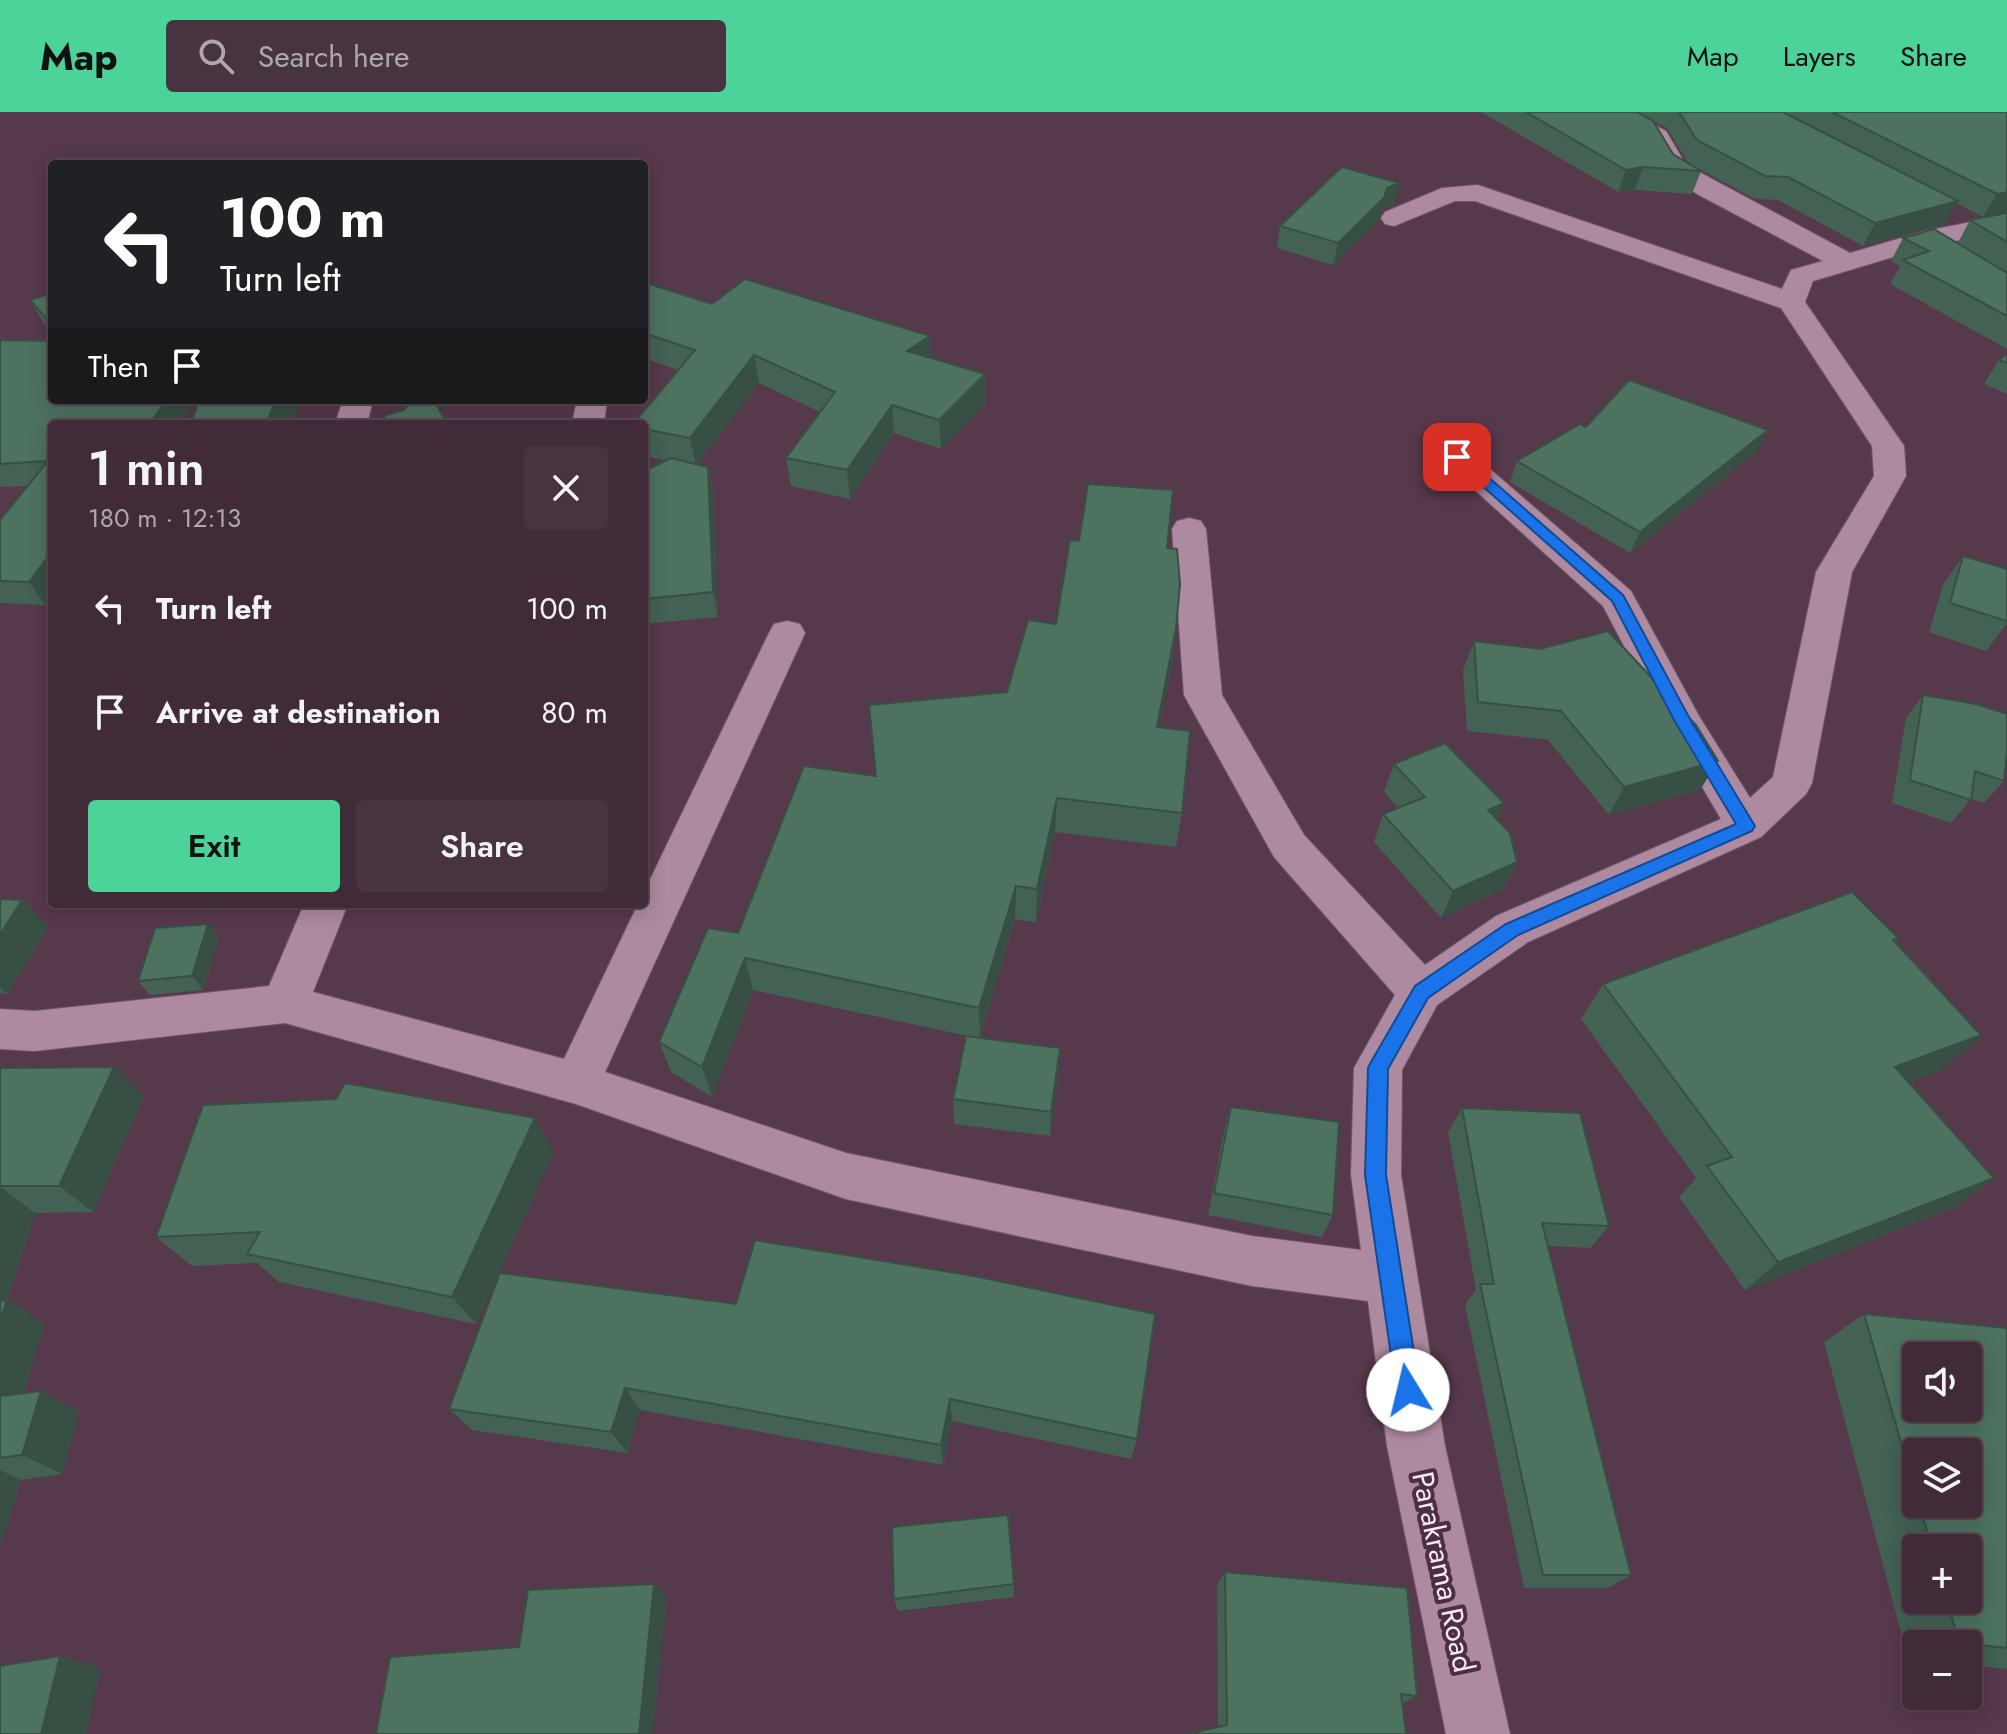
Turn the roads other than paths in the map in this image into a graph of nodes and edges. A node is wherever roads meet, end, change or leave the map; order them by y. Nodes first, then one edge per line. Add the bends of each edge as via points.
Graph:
1 (1611, 112) edge
2 (1394, 218) dead end
3 (1931, 223) junction
4 (1993, 226) edge
5 (1960, 261) edge
6 (1847, 262) junction
7 (1791, 302) junction
8 (1457, 457) dead end
9 (1189, 529) dead end
10 (787, 633) dead end
11 (1746, 826) junction
12 (324, 908) edge
13 (1421, 992) junction
14 (285, 1004) junction
15 (0, 1029) edge
16 (576, 1083) junction
17 (1391, 1279) junction
18 (1478, 1734) edge

1 - 6 street via 1657,136 1676,170 1697,184
2 - 7 street via 1451,193 1478,193
3 - 4 street
3 - 5 street
3 - 6 street
6 - 7 street via 1801,276
7 - 11 street, Parakrama Road via 1888,446 1890,476 1834,572 1792,783
8 - 11 street via 1618,599
9 - 13 street via 1203,695 1289,846
10 - 16 street
11 - 13 street, Parakrama Road via 1512,929
12 - 14 street
13 - 17 street, Parakrama Road via 1378,1068 1376,1175
14 - 15 street via 35,1031
14 - 16 street
16 - 17 street via 846,1176 1252,1261
17 - 18 street, Parakrama Road via 1416,1446

